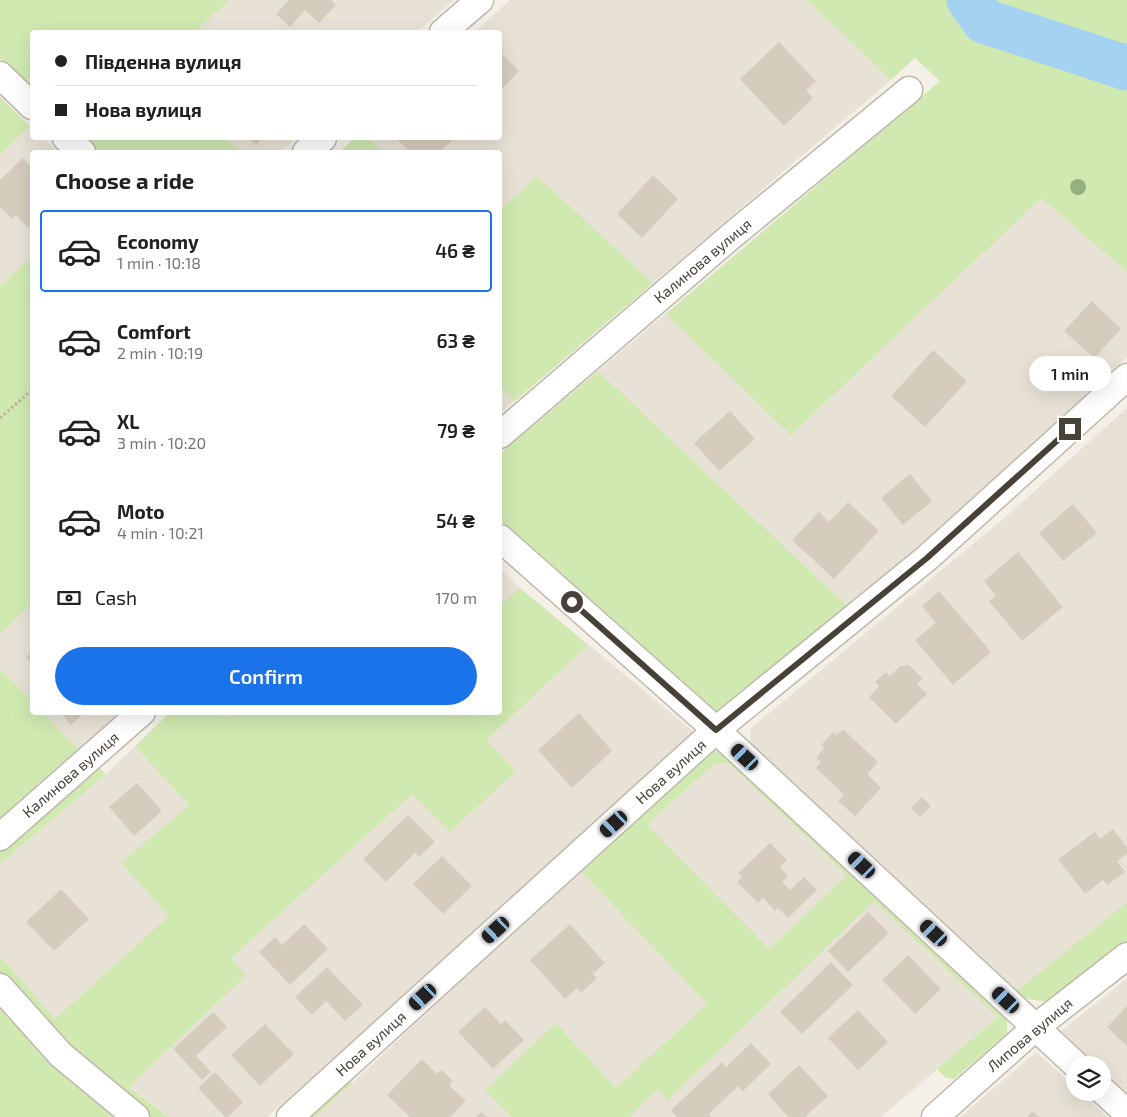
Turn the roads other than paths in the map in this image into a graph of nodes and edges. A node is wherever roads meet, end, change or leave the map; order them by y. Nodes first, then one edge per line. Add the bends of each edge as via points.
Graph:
1 (480, 0) edge
2 (445, 30) edge
3 (0, 75) edge
4 (909, 90) dead end
5 (30, 104) edge
6 (68, 140) edge
7 (321, 140) edge
8 (80, 150) edge
9 (308, 150) edge
10 (1127, 377) edge
11 (502, 433) edge
12 (502, 540) edge
13 (139, 715) edge
14 (716, 730) junction
15 (0, 838) edge
16 (1127, 956) edge
17 (0, 987) edge
18 (1036, 1027) junction
19 (1067, 1056) edge
20 (1111, 1098) edge
21 (1127, 1113) edge
22 (136, 1117) edge
23 (290, 1117) edge
24 (935, 1117) edge

1 - 2 street
3 - 5 street
4 - 11 street, Калинова вулиця via 730,237
6 - 8 street
7 - 9 street
10 - 14 street, Нова вулиця via 927,558
12 - 14 street
13 - 15 street, Калинова вулиця
14 - 18 street
14 - 23 street, Нова вулиця
16 - 18 street, Липова вулиця
17 - 22 street via 61,1055
18 - 19 street
18 - 24 street, Липова вулиця
20 - 21 street

